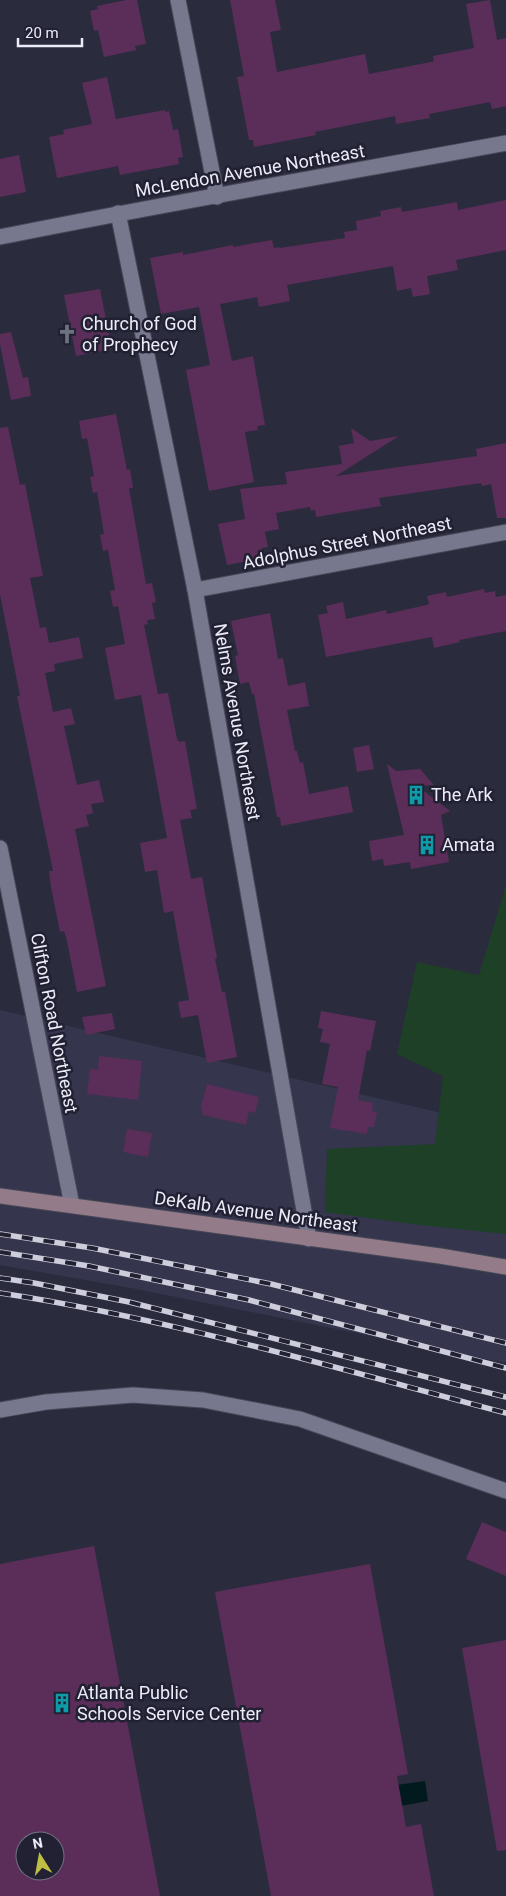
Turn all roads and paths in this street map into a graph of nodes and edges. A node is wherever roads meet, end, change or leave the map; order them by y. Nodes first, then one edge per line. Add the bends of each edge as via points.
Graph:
1 (178, 0) edge
2 (506, 143) edge
3 (217, 197) junction
4 (118, 213) junction
5 (0, 237) edge
6 (506, 532) edge
7 (195, 590) junction
8 (0, 848) edge
9 (0, 1196) edge
10 (72, 1205) junction
11 (309, 1239) junction
12 (506, 1267) edge
13 (0, 1410) edge
14 (506, 1490) edge

1 - 3 street
2 - 3 street, McLendon Avenue Northeast
3 - 4 street, McLendon Avenue Northeast
4 - 5 street, McLendon Avenue Northeast
4 - 7 street, Nelms Avenue Northeast
6 - 7 street, Adolphus Street Northeast
7 - 11 street, Nelms Avenue Northeast
8 - 10 street, Clifton Road Northeast
9 - 10 main road, DeKalb Avenue Northeast
10 - 11 main road, DeKalb Avenue Northeast
11 - 12 main road, DeKalb Avenue Northeast
13 - 14 street via 46,1402 133,1395 202,1400 300,1419

